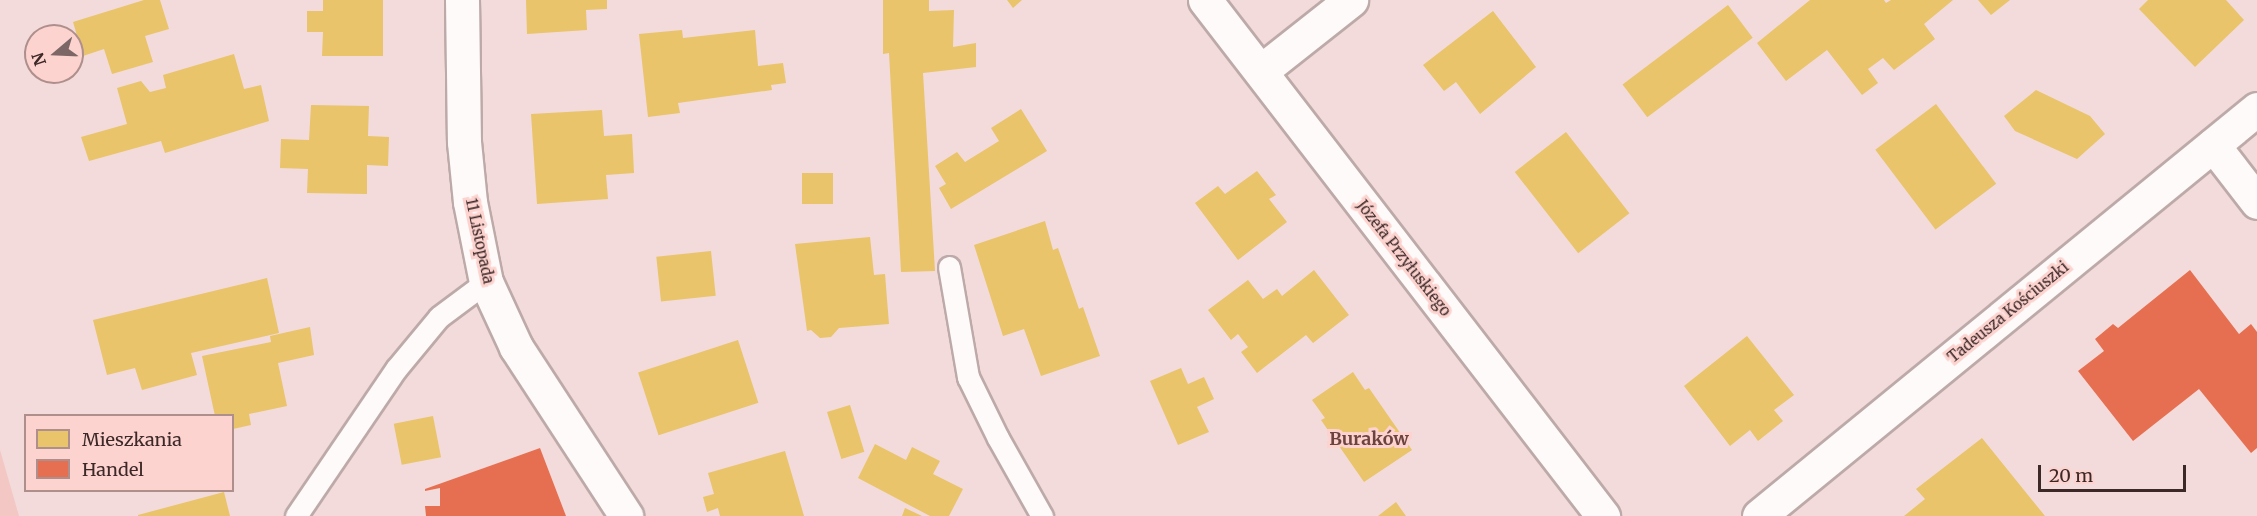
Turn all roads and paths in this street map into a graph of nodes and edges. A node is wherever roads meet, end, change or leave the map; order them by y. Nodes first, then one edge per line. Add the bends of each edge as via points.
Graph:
1 (462, 0) edge
2 (1205, 0) edge
3 (1351, 0) edge
4 (1261, 71) junction
5 (2257, 109) edge
6 (2213, 145) junction
7 (2257, 202) edge
8 (949, 267) dead end
9 (486, 282) junction
10 (296, 516) edge
11 (626, 516) edge
12 (1042, 516) edge
13 (1603, 516) edge
14 (1759, 516) edge

1 - 9 street, 11 Listopada via 464,142 470,202
2 - 4 street, Józefa Przyłuskiego
3 - 4 street
4 - 13 street, Józefa Przyłuskiego
5 - 6 street, Tadeusza Kościuszki
6 - 7 street
6 - 14 street, Tadeusza Kościuszki
8 - 12 lane via 968,377
9 - 10 lane via 439,317 404,360
9 - 11 street, 11 Listopada via 516,347

